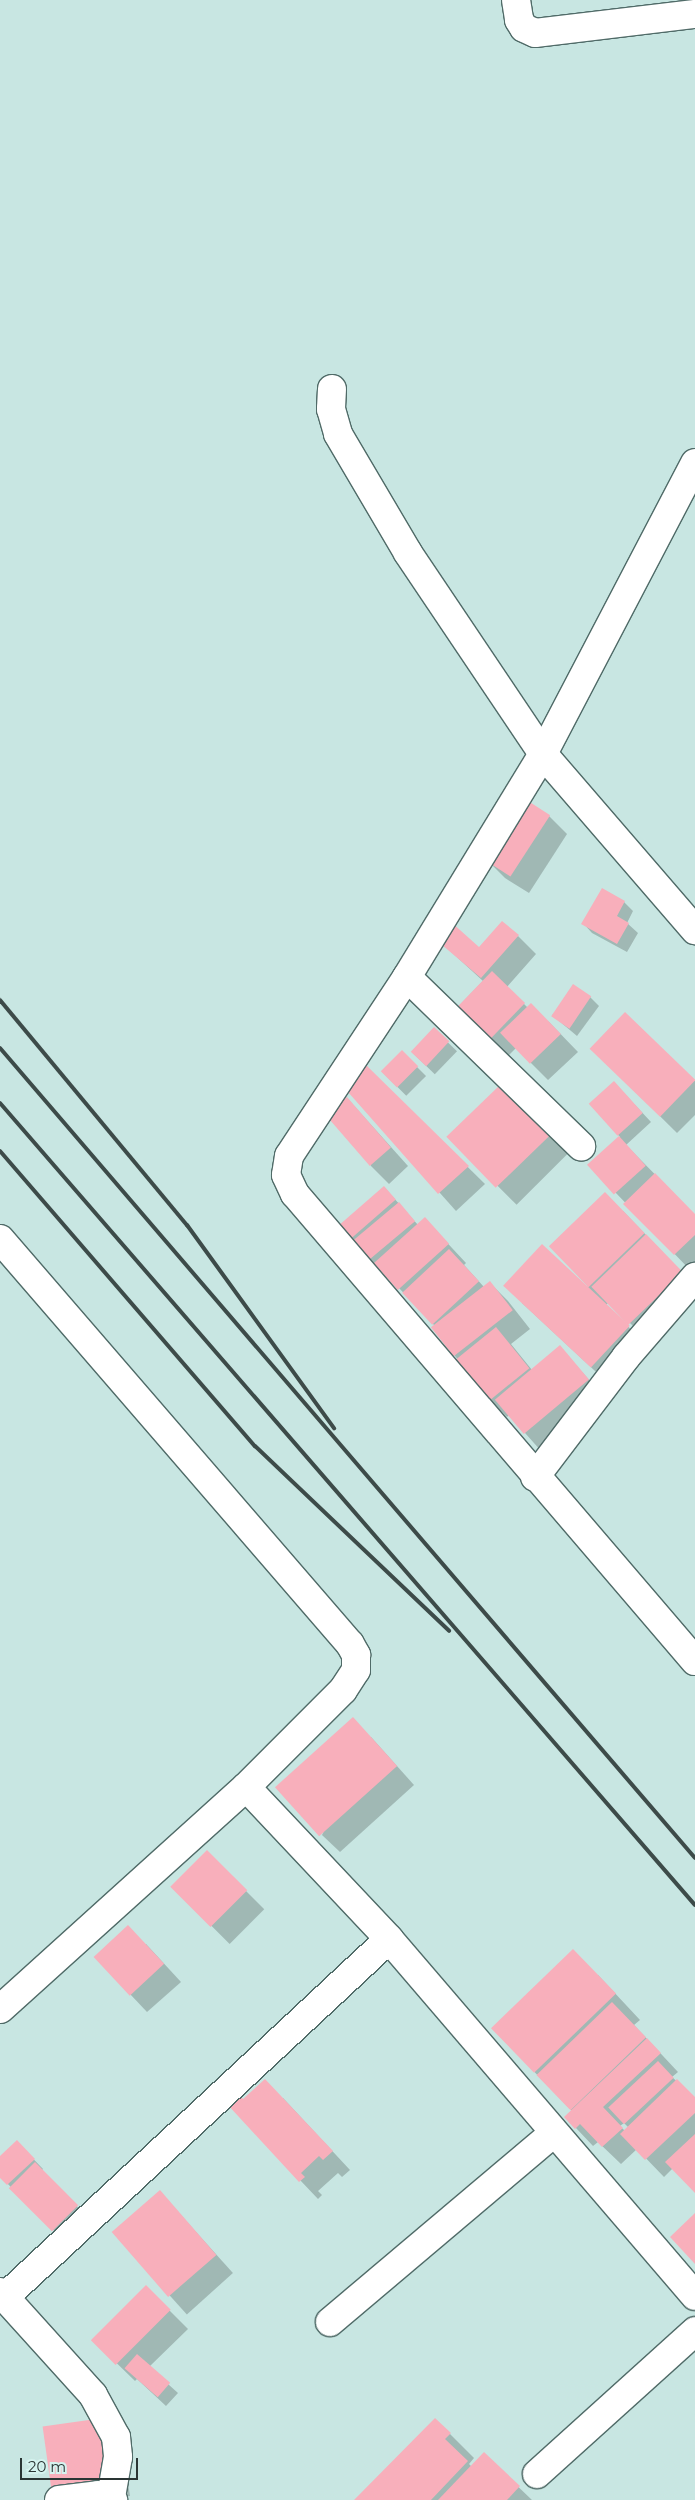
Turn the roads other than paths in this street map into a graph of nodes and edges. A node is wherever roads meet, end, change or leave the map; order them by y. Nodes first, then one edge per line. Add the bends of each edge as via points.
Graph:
1 (516, 0) edge
2 (695, 14) edge
3 (332, 389) dead end
4 (695, 464) edge
5 (543, 754) junction
6 (695, 930) edge
7 (407, 977) junction
8 (581, 1146) dead end
9 (0, 1239) edge
10 (695, 1277) edge
11 (535, 1477) junction
12 (695, 1661) edge
13 (246, 1787) junction
14 (389, 1939) junction
15 (0, 2009) edge
16 (554, 2132) junction
17 (3, 2294) edge
18 (695, 2296) edge
19 (330, 2322) dead end
20 (695, 2331) edge
21 (537, 2474) dead end
22 (112, 2498) edge
23 (60, 2500) edge

1 - 2 street via 519,20 524,28 535,33
3 - 5 street via 331,409 338,434 408,554
4 - 5 street
5 - 6 street
5 - 7 street
7 - 8 street
7 - 11 street via 289,1156 286,1175 295,1194
9 - 13 street via 350,1644 356,1655 356,1670 343,1690
10 - 11 street via 626,1357
11 - 12 street
13 - 14 street
13 - 15 street
14 - 16 street
14 - 17 street
16 - 18 street
16 - 19 street
17 - 22 street via 93,2395 116,2437 118,2457
20 - 21 street
22 - 23 street via 98,2495

